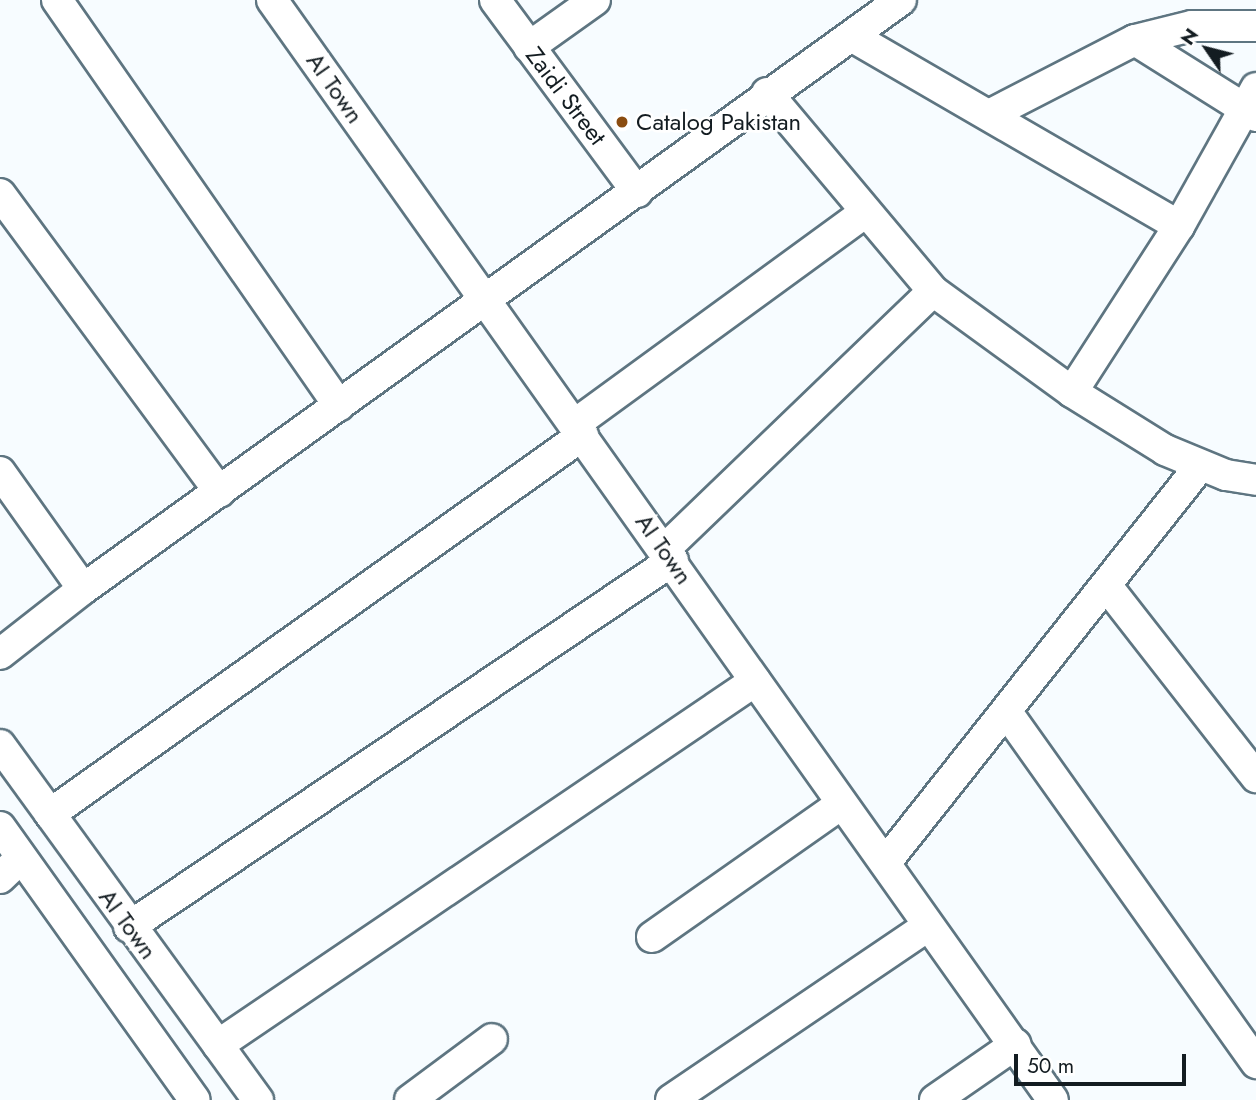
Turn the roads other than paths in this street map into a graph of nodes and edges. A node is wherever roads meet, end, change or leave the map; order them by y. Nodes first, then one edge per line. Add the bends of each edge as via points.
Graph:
1 (57, 0) edge
2 (272, 0) edge
3 (495, 0) edge
4 (595, 0) edge
5 (901, 0) edge
6 (1256, 26) edge
7 (853, 37) junction
8 (1135, 40) junction
9 (529, 47) junction
10 (766, 93) junction
11 (1252, 104) edge
12 (991, 114) junction
13 (637, 192) junction
14 (0, 194) edge
15 (866, 212) junction
16 (1179, 226) junction
17 (933, 291) junction
18 (485, 299) junction
19 (1072, 392) junction
20 (339, 406) junction
21 (579, 430) junction
22 (1200, 466) junction
23 (0, 472) edge
24 (1256, 480) edge
25 (220, 492) junction
26 (669, 554) junction
27 (1106, 585) junction
28 (83, 589) junction
29 (0, 654) edge
30 (755, 681) junction
31 (1006, 711) junction
32 (0, 745) edge
33 (1256, 777) edge
34 (841, 804) junction
35 (50, 814) junction
36 (0, 827) edge
37 (886, 862) junction
38 (10, 868) edge
39 (928, 926) junction
40 (129, 927) junction
41 (652, 937) dead end
42 (492, 1040) dead end
43 (1016, 1044) junction
44 (218, 1045) junction
45 (1256, 1063) edge
46 (195, 1100) edge
47 (258, 1100) edge
48 (410, 1100) edge
49 (671, 1100) edge
50 (935, 1100) edge
51 (1053, 1100) edge

1 - 20 street
2 - 18 street, AI Town
3 - 9 street, Zaidi Street
4 - 9 street
5 - 7 street
6 - 8 street via 1192,26
7 - 10 street
7 - 12 street
8 - 11 street
8 - 12 street
9 - 13 street, Zaidi Street
10 - 13 street
10 - 15 street
11 - 16 street
12 - 16 street
13 - 18 street
14 - 25 street
15 - 17 street
15 - 21 street
16 - 19 street
17 - 19 street
17 - 26 street
18 - 20 street
18 - 21 street, AI Town
19 - 22 street via 1165,450
20 - 25 street
21 - 26 street, AI Town
21 - 35 street
22 - 24 street
22 - 27 street
23 - 28 street
25 - 28 street
26 - 30 street, AI Town
26 - 40 street
27 - 31 street
27 - 33 street
28 - 29 street
30 - 34 street, AI Town
30 - 44 street
31 - 37 street
31 - 45 street
32 - 35 street, AI Town
34 - 37 street, AI Town
34 - 41 street
35 - 40 street, AI Town
36 - 38 street
37 - 39 street, AI Town
38 - 46 street
39 - 43 street, AI Town
39 - 49 street
40 - 44 street, AI Town
42 - 48 street
43 - 50 street
43 - 51 street, AI Town
44 - 47 street, AI Town

